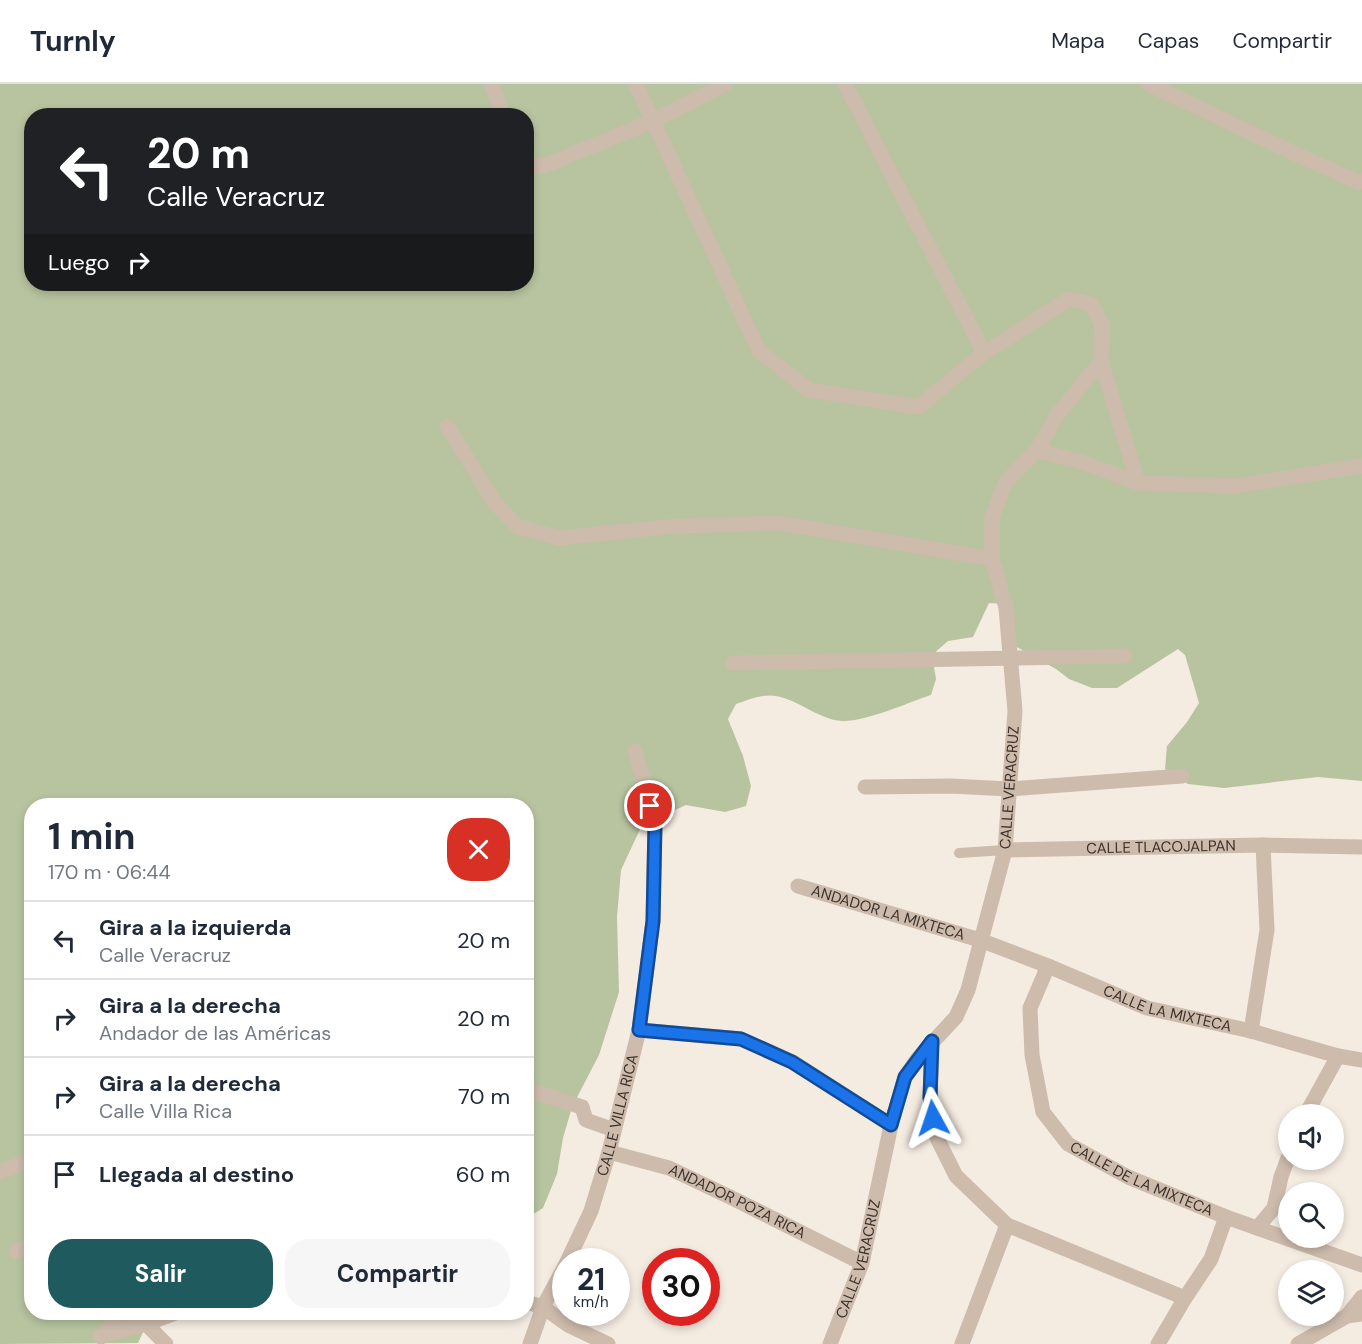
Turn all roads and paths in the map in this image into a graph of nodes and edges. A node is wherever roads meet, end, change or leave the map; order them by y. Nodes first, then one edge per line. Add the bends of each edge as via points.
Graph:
1 (491, 84) edge
2 (636, 84) edge
3 (725, 84) edge
4 (845, 84) edge
5 (1149, 84) edge
6 (501, 108) edge
7 (653, 121) junction
8 (534, 167) edge
9 (1362, 181) edge
10 (984, 353) junction
11 (1101, 361) junction
12 (447, 426) dead end
13 (1037, 450) junction
14 (1362, 466) edge
15 (1138, 483) junction
16 (992, 559) junction
17 (1125, 656) dead end
18 (1010, 657) junction
19 (732, 663) dead end
20 (635, 751) dead end
21 (1182, 776) dead end
22 (865, 787) dead end
23 (1009, 789) junction
24 (1263, 845) junction
25 (1362, 847) edge
26 (1005, 850) junction
27 (958, 853) dead end
28 (798, 886) dead end
29 (980, 940) junction
30 (1048, 966) junction
31 (639, 1030) junction
32 (1251, 1031) junction
33 (932, 1041) junction
34 (1338, 1056) junction
35 (1362, 1060) edge
36 (534, 1092) edge
37 (1312, 1104) edge
38 (891, 1125) junction
39 (614, 1131) junction
40 (609, 1152) junction
41 (24, 1163) edge
42 (1284, 1170) edge
43 (0, 1172) edge
44 (1226, 1217) junction
45 (1007, 1226) junction
46 (1257, 1228) junction
47 (24, 1248) edge
48 (573, 1248) edge
49 (16, 1251) dead end
50 (862, 1263) junction
51 (1362, 1265) edge
52 (552, 1290) edge
53 (1362, 1297) edge
54 (1185, 1298) junction
55 (534, 1304) edge
56 (543, 1307) junction
57 (1355, 1315) edge
58 (116, 1320) edge
59 (157, 1320) edge
60 (146, 1324) junction
61 (98, 1340) edge
62 (166, 1344) edge
63 (530, 1344) edge
64 (608, 1344) edge
65 (830, 1344) edge
66 (962, 1344) edge
67 (1158, 1344) edge
68 (1298, 1344) edge

1 - 6 street
2 - 7 street
3 - 7 street
4 - 10 street
5 - 9 street
7 - 8 street
7 - 10 street via 759,351 809,390 918,407
10 - 11 street via 1069,299 1091,304 1102,326
11 - 13 street, CALLE VERACRUZ via 1058,414
11 - 15 street
12 - 16 street via 495,503 517,526 558,538 677,526 779,523
13 - 15 street
13 - 16 street, CALLE VERACRUZ via 1005,483 992,518
14 - 15 street via 1236,486
16 - 18 street, CALLE VERACRUZ via 1006,608
17 - 18 street
18 - 19 street
18 - 23 street, CALLE VERACRUZ via 1015,711
20 - 31 street, CALLE VILLA RICA via 655,824 653,921
21 - 23 street
22 - 23 street
23 - 26 street, CALLE VERACRUZ
24 - 25 street, CALLE TLACOJALPAN
24 - 26 street, CALLE TLACOJALPAN
24 - 32 street via 1267,930
26 - 27 lane, CALLE TLACOJALPAN
26 - 29 street, CALLE VERACRUZ
28 - 29 street, ANDADOR LA MIXTECA
29 - 30 street, CALLE LA MIXTECA
29 - 33 street, CALLE VERACRUZ via 968,990 956,1017
30 - 32 street, CALLE LA MIXTECA via 1147,1008
30 - 44 street, CALLE DE LA MIXTECA via 1030,1008 1032,1056 1043,1112 1068,1144 1128,1177
31 - 38 street via 741,1039 792,1062
31 - 39 street, CALLE VILLA RICA
32 - 34 street, CALLE LA MIXTECA
33 - 38 street, CALLE VERACRUZ via 905,1077
33 - 45 street via 930,1098 937,1138 957,1176
34 - 35 street, CALLE LA MIXTECA
34 - 37 street
36 - 39 street via 582,1107 586,1120
38 - 50 street, CALLE VERACRUZ
39 - 40 street, CALLE VILLA RICA
40 - 48 street, CALLE VILLA RICA via 591,1211
40 - 50 street, ANDADOR POZA RICA via 669,1168
41 - 43 street
42 - 46 street via 1274,1208
44 - 46 street, CALLE DE LA MIXTECA
44 - 54 street via 1211,1259
45 - 54 street
45 - 66 street
46 - 51 street, CALLE DE LA MIXTECA
47 - 49 street
50 - 65 street, CALLE VERACRUZ
52 - 56 street, CALLE VILLA RICA
53 - 57 street
54 - 67 street
55 - 56 street
56 - 63 street, CALLE VILLA RICA
56 - 64 street via 568,1325
57 - 68 street
58 - 61 street
59 - 60 street
60 - 61 street
60 - 62 street

